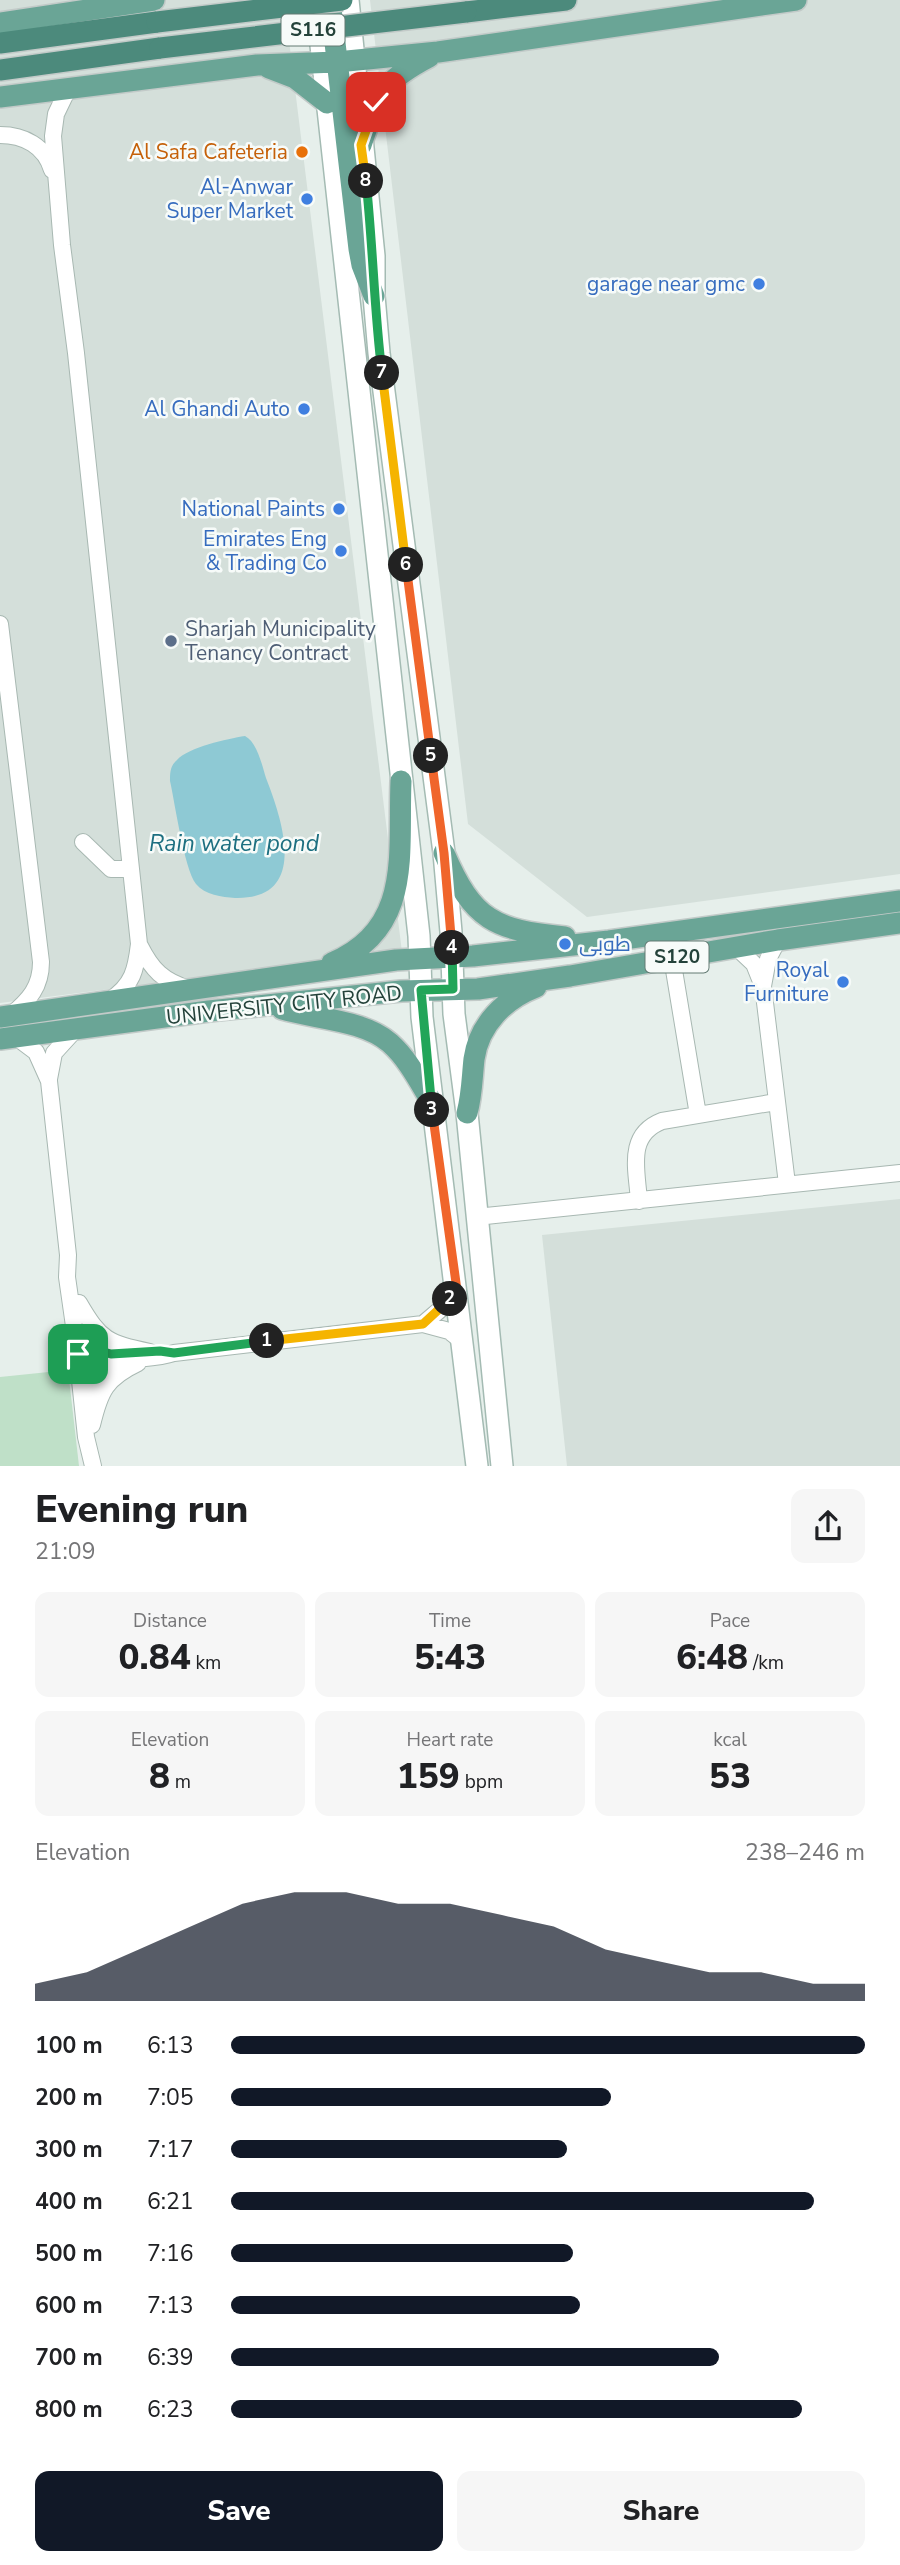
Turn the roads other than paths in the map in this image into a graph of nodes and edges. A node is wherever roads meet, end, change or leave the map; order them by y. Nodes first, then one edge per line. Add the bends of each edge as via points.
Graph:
1 (154, 0) edge
2 (316, 0) edge
3 (330, 0) edge
4 (342, 0) edge
5 (348, 0) edge
6 (566, 0) edge
7 (796, 0) edge
8 (0, 23) edge
9 (0, 43) edge
10 (438, 52) junction
11 (338, 62) junction
12 (257, 65) junction
13 (0, 70) edge
14 (68, 89) junction
15 (0, 97) edge
16 (327, 103) junction
17 (0, 135) edge
18 (361, 145) junction
19 (60, 202) junction
20 (374, 296) junction
21 (0, 624) edge
22 (401, 781) junction
23 (83, 842) dead end
24 (444, 853) junction
25 (131, 869) junction
26 (900, 901) edge
27 (900, 923) edge
28 (778, 940) junction
29 (609, 941) junction
30 (139, 944) junction
31 (736, 947) junction
32 (453, 957) junction
33 (420, 958) junction
34 (672, 958) junction
35 (309, 972) junction
36 (570, 976) junction
37 (763, 986) junction
38 (453, 989) junction
39 (195, 990) junction
40 (421, 990) junction
41 (105, 1003) junction
42 (274, 1006) junction
43 (6, 1016) edge
44 (75, 1030) junction
45 (8, 1038) edge
46 (49, 1081) junction
47 (431, 1101) junction
48 (776, 1102) junction
49 (467, 1113) junction
50 (698, 1115) junction
51 (900, 1173) edge
52 (787, 1184) junction
53 (639, 1201) junction
54 (476, 1217) junction
55 (68, 1255) junction
56 (457, 1290) junction
57 (79, 1303) junction
58 (423, 1324) junction
59 (463, 1342) junction
60 (88, 1351) junction
61 (150, 1355) junction
62 (91, 1371) junction
63 (92, 1425) junction
64 (93, 1465) edge
65 (477, 1466) edge
66 (502, 1466) edge

1 - 8 main road
2 - 11 main road
3 - 11 main road
4 - 9 highway, S116, bridge
5 - 11 main road
6 - 13 highway, S116, bridge
7 - 10 main road
10 - 11 main road
10 - 18 main road via 388,83
11 - 12 main road
11 - 16 main road
11 - 18 main road
11 - 20 main road via 359,249
12 - 14 main road
12 - 16 main road via 295,78
14 - 15 main road
14 - 19 street via 53,128
16 - 22 main road
17 - 19 street via 22,138 43,151
18 - 20 main road
19 - 25 street
20 - 24 main road
21 - 43 street via 41,971 32,996
22 - 33 main road
22 - 35 main road via 398,883 388,916 356,951
23 - 25 street via 111,869
24 - 29 main road via 468,898 498,924 524,933
24 - 32 main road
25 - 30 street
26 - 29 main road, UNIVERSITY CITY ROAD / S120
27 - 28 main road, UNIVERSITY CITY ROAD / S120
28 - 31 main road, UNIVERSITY CITY ROAD / S120
28 - 37 street via 768,959
29 - 32 main road, UNIVERSITY CITY ROAD / S120
30 - 39 street via 160,977
30 - 41 street via 130,983
31 - 34 main road, UNIVERSITY CITY ROAD / S120
31 - 37 street via 754,964
32 - 33 main road, UNIVERSITY CITY ROAD / S120
32 - 38 main road
33 - 35 main road, UNIVERSITY CITY ROAD / S120
33 - 40 main road
34 - 36 main road, UNIVERSITY CITY ROAD / S120
34 - 50 street
35 - 39 main road, UNIVERSITY CITY ROAD / S120
36 - 38 main road, UNIVERSITY CITY ROAD / S120
36 - 49 main road via 522,993 491,1019 478,1044
37 - 48 street
38 - 40 main road, UNIVERSITY CITY ROAD / S120
38 - 49 main road
39 - 41 main road, UNIVERSITY CITY ROAD / S120
40 - 42 main road, UNIVERSITY CITY ROAD / S120
40 - 47 main road
41 - 43 main road, UNIVERSITY CITY ROAD / S120
42 - 44 main road, UNIVERSITY CITY ROAD / S120
42 - 47 main road via 375,1033 408,1062
44 - 45 main road, UNIVERSITY CITY ROAD / S120
44 - 46 street via 54,1053
45 - 46 street via 36,1052
46 - 55 street
47 - 56 main road
48 - 50 street
48 - 52 street
49 - 54 main road
50 - 53 street via 652,1125 638,1140
51 - 52 street
52 - 53 street
53 - 54 street
54 - 66 main road
55 - 57 street
55 - 60 street via 67,1277
56 - 58 street
56 - 59 main road
57 - 60 street
57 - 61 street via 93,1328 106,1339
58 - 59 street via 449,1331
58 - 61 street
59 - 65 main road
60 - 61 street
60 - 62 street via 102,1359
60 - 62 street via 75,1361
61 - 62 street
61 - 63 street via 111,1380 98,1399
62 - 63 street
62 - 64 street via 86,1437
63 - 64 street

